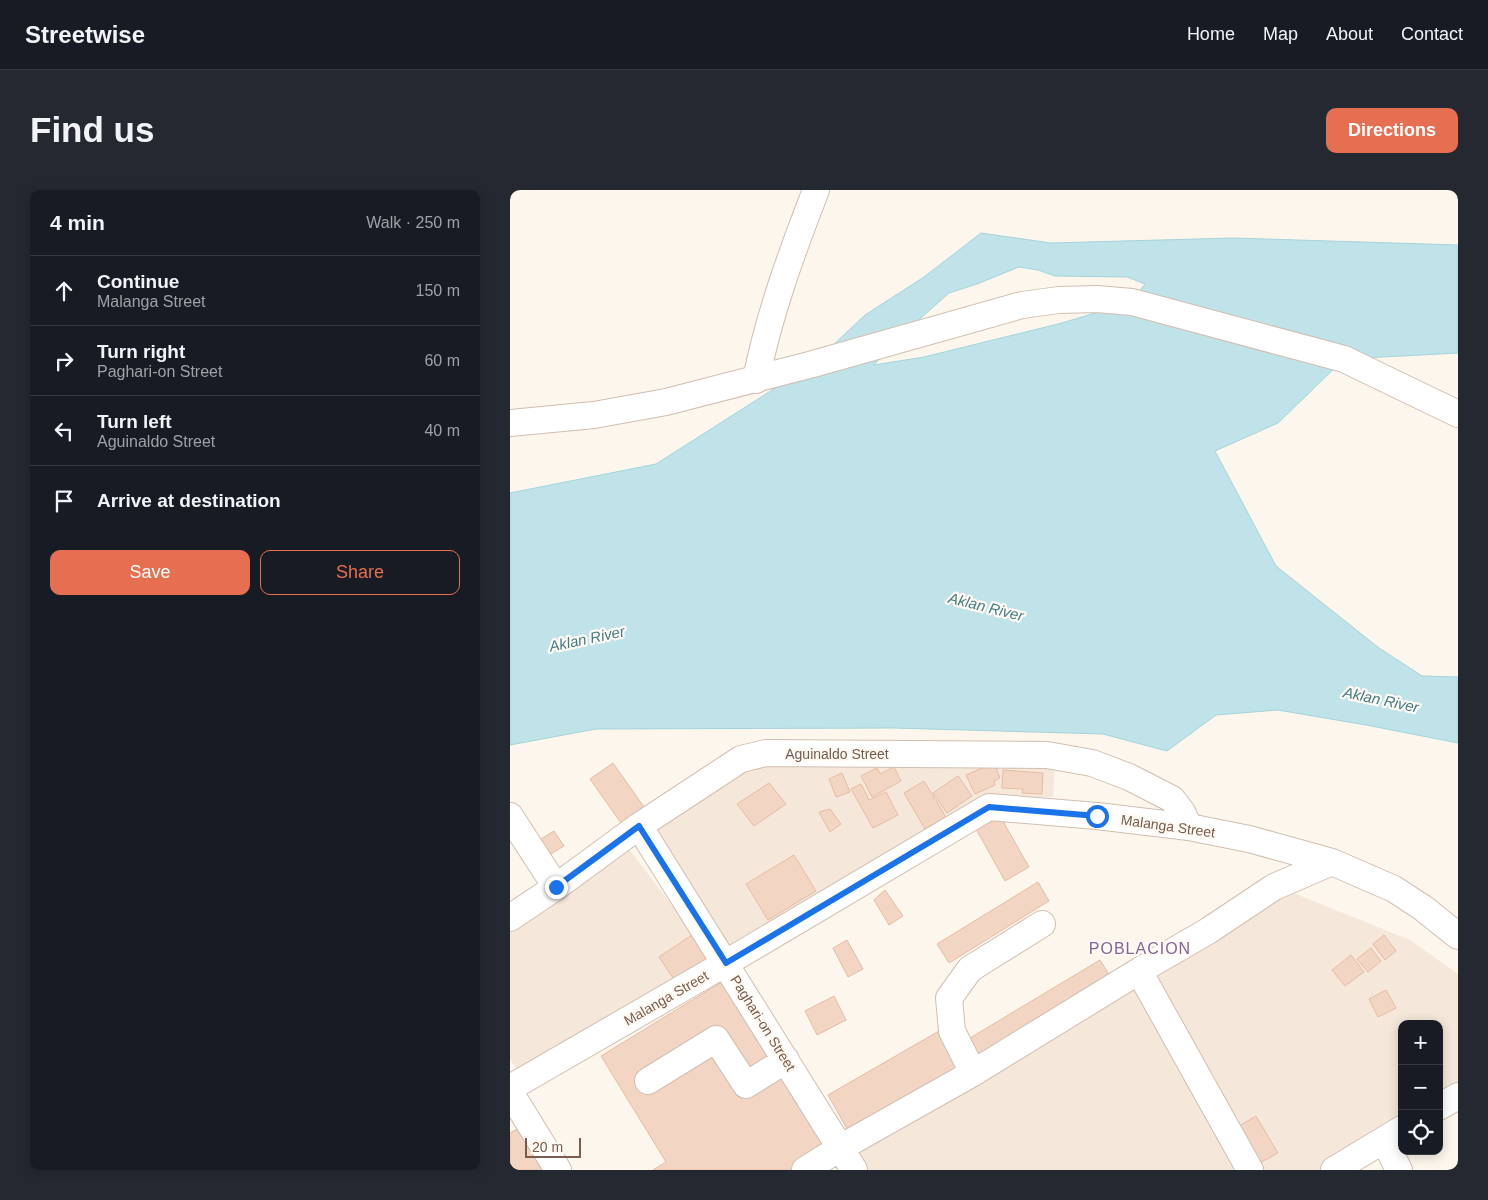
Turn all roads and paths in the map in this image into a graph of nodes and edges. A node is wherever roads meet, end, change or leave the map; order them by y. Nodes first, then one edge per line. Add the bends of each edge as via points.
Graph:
1 (816, 190) edge
2 (756, 380) junction
3 (1458, 414) edge
4 (510, 423) edge
5 (510, 816) edge
6 (639, 826) junction
7 (1189, 827) junction
8 (1332, 862) junction
9 (556, 887) junction
10 (510, 918) edge
11 (1042, 924) dead end
12 (1458, 936) edge
13 (726, 963) junction
14 (1139, 971) junction
15 (786, 1060) junction
16 (973, 1073) junction
17 (648, 1081) dead end
18 (510, 1090) edge
19 (1458, 1096) edge
20 (1443, 1105) edge
21 (1393, 1135) edge
22 (840, 1148) junction
23 (558, 1170) edge
24 (805, 1170) edge
25 (854, 1170) edge
26 (1250, 1170) edge
27 (1334, 1170) edge
28 (1399, 1170) edge

1 - 2 street via 775,303
2 - 3 street via 1022,305 1097,299 1132,302 1344,359
2 - 4 street via 621,410
5 - 9 street
6 - 7 street, Aguinaldo Street via 740,759 776,753 1048,755 1092,763 1129,776 1172,799
6 - 9 street, Aguinaldo Street
6 - 13 street, Paghari-on Street
7 - 8 street, Malanga Street via 1250,839
7 - 13 street, Malanga Street via 989,807
8 - 12 street, Malanga Street via 1394,889
8 - 14 street via 1274,887
9 - 10 street, Aguinaldo Street
11 - 16 street via 970,969 949,998 952,1031
13 - 15 street, Paghari-on Street
13 - 18 street, Malanga Street
14 - 16 street
14 - 26 street
15 - 17 street via 746,1085 716,1039
15 - 22 street, Paghari-on Street
16 - 22 street
18 - 23 street
19 - 20 street
21 - 27 street
21 - 28 street
22 - 24 street
22 - 25 street, Paghari-on Street

